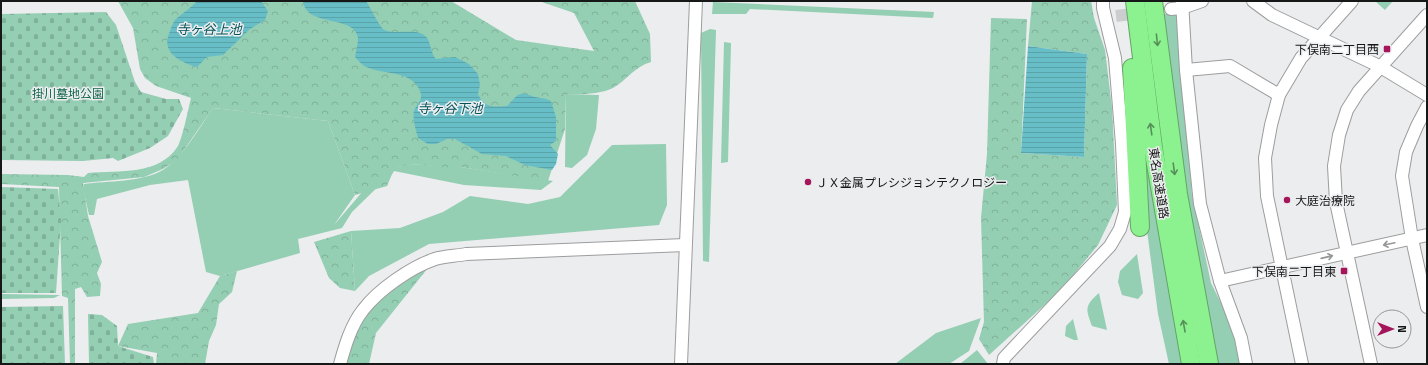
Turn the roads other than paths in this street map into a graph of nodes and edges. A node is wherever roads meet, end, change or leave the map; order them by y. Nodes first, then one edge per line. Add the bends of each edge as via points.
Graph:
1 (696, 1) edge
2 (1103, 1) edge
3 (1127, 1) edge
4 (1135, 1) edge
5 (1202, 1) edge
6 (1253, 1) edge
7 (1352, 1) edge
8 (1153, 2) edge
9 (1178, 6) edge
10 (1427, 15) edge
11 (1319, 38) junction
12 (1379, 66) junction
13 (1186, 70) junction
14 (1280, 95) junction
15 (1427, 95) edge
16 (1427, 107) edge
17 (1140, 227) dead end
18 (1427, 235) edge
19 (1412, 239) junction
20 (685, 245) junction
21 (1346, 253) junction
22 (1281, 268) junction
23 (1220, 281) junction
24 (1427, 306) edge
25 (340, 364) edge
26 (681, 364) edge
27 (1002, 364) edge
28 (1191, 364) edge
29 (1209, 364) edge
30 (1246, 364) edge
31 (1302, 364) edge
32 (1371, 364) edge

1 - 20 street
2 - 27 street via 1111,17 1125,212 1120,229 1110,246 1004,358
3 - 17 highway
28 -> 4 highway, 東名高速道路 via 1153,147
5 - 9 street
6 - 11 street via 1272,15
7 - 11 street
8 -> 29 highway, 東名高速道路 via 1178,194
9 - 13 street
10 - 12 street
11 - 12 street
11 - 14 street via 1301,58
12 - 15 street
12 - 21 street via 1347,110 1339,135 1334,184
13 - 14 street via 1230,66
13 - 23 street via 1200,204
14 - 22 street via 1265,158 1267,196
16 - 19 street via 1406,152 1402,176
18 - 19 street
19 -> 21 street
19 - 24 street
20 - 25 street via 466,254 435,259 403,275 383,290 363,311 346,344
20 - 26 street
22 -> 21 street
21 - 32 street
22 - 23 street
22 - 31 street
23 - 30 street via 1241,338

